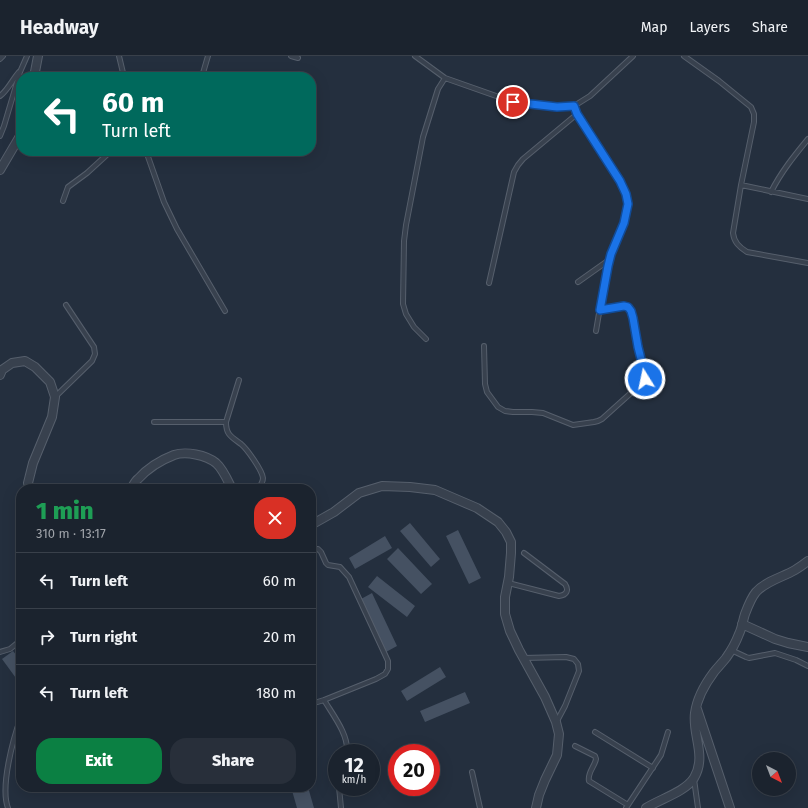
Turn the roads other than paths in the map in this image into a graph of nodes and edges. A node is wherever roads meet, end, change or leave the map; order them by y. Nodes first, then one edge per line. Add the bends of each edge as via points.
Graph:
1 (3, 56) edge
2 (27, 56) edge
3 (119, 56) edge
4 (208, 56) edge
5 (291, 56) edge
6 (415, 56) edge
7 (633, 56) edge
8 (684, 56) edge
9 (36, 57) edge
10 (298, 58) dead end
11 (0, 59) edge
12 (20, 72) edge
13 (34, 72) edge
14 (123, 72) edge
15 (203, 72) edge
16 (16, 75) edge
17 (445, 78) junction
18 (16, 86) edge
19 (0, 96) edge
20 (574, 106) junction
21 (577, 114) junction
22 (0, 136) edge
23 (808, 139) edge
24 (16, 143) edge
25 (106, 156) edge
26 (148, 156) edge
27 (0, 170) edge
28 (740, 186) junction
29 (771, 192) junction
30 (808, 199) edge
31 (63, 201) dead end
32 (610, 259) junction
33 (808, 263) edge
34 (578, 282) dead end
35 (488, 283) dead end
36 (66, 305) dead end
37 (225, 310) dead end
38 (600, 310) junction
39 (596, 331) dead end
40 (426, 339) dead end
41 (484, 346) dead end
42 (1, 371) edge
43 (239, 380) dead end
44 (55, 397) junction
45 (154, 422) dead end
46 (226, 422) junction
47 (28, 484) edge
48 (134, 484) edge
49 (229, 484) edge
50 (261, 484) edge
51 (316, 522) edge
52 (316, 549) edge
53 (524, 553) dead end
54 (808, 561) edge
55 (508, 583) junction
56 (742, 624) junction
57 (16, 644) edge
58 (808, 647) edge
59 (731, 650) junction
60 (0, 652) edge
61 (523, 658) junction
62 (808, 666) edge
63 (324, 700) junction
64 (316, 702) edge
65 (697, 707) junction
66 (556, 722) junction
67 (16, 730) edge
68 (595, 732) dead end
69 (668, 732) dead end
70 (347, 744) edge
71 (574, 746) dead end
72 (653, 768) junction
73 (2, 771) dead end
74 (472, 772) dead end
75 (694, 779) junction
76 (1, 782) dead end
77 (340, 796) edge
78 (627, 807) edge
79 (8, 808) edge
80 (341, 808) edge
81 (480, 808) edge
82 (536, 808) edge
83 (646, 808) edge
84 (698, 808) edge
85 (730, 808) edge

1 - 11 lane
2 - 12 lane
3 - 14 lane
4 - 15 lane
5 - 10 lane
6 - 17 lane
7 - 20 lane via 590,96
8 - 28 lane via 746,103 754,114
9 - 13 street
16 - 19 lane
17 - 20 lane via 513,102 557,107
17 - 40 lane via 438,89 423,138 404,241 403,304 406,314
18 - 22 lane
20 - 21 lane
21 - 32 lane via 626,194 628,204 624,223
21 - 35 lane via 523,159 514,172
23 - 29 lane via 783,171
24 - 27 street
25 - 31 lane via 68,187
26 - 37 lane via 164,202 177,229
28 - 29 lane
28 - 33 lane via 733,233 741,249
29 - 30 lane
32 - 34 lane
32 - 38 lane
36 - 44 lane via 94,347 95,354 92,361
38 - 39 lane
38 - 41 lane via 624,306 631,311 645,379 598,421 573,425 543,413 505,411 498,407 487,392 485,384
42 - 44 street via 12,362 25,361 50,382
43 - 46 lane
44 - 47 street via 52,417 33,463
45 - 46 lane
46 - 50 lane via 229,434 242,445 262,475
48 - 49 street via 154,465 175,455 192,454 216,463
51 - 55 street via 360,493 382,486 435,490 477,508 498,522 506,532 511,542
52 - 63 lane via 321,552 328,565 340,567 349,577 388,662 385,674
53 - 55 lane via 565,584 567,592 559,596
54 - 56 street via 757,592
55 - 61 street via 505,614
56 - 58 street via 775,639
56 - 59 street
57 - 60 lane
59 - 62 lane via 749,658 775,652
59 - 65 street via 704,687
61 - 66 street
61 - 66 lane via 566,657 574,659 578,664 579,671
63 - 64 lane
63 - 70 lane
65 - 75 street via 694,726 700,761
65 - 85 street
66 - 82 street via 557,755
67 - 73 lane
68 - 72 lane
69 - 72 lane via 661,755
71 - 78 lane via 595,756 596,761 589,774 589,781
72 - 78 lane
74 - 81 lane
75 - 83 street via 680,790
75 - 84 lane
76 - 79 lane via 2,794
77 - 80 lane

